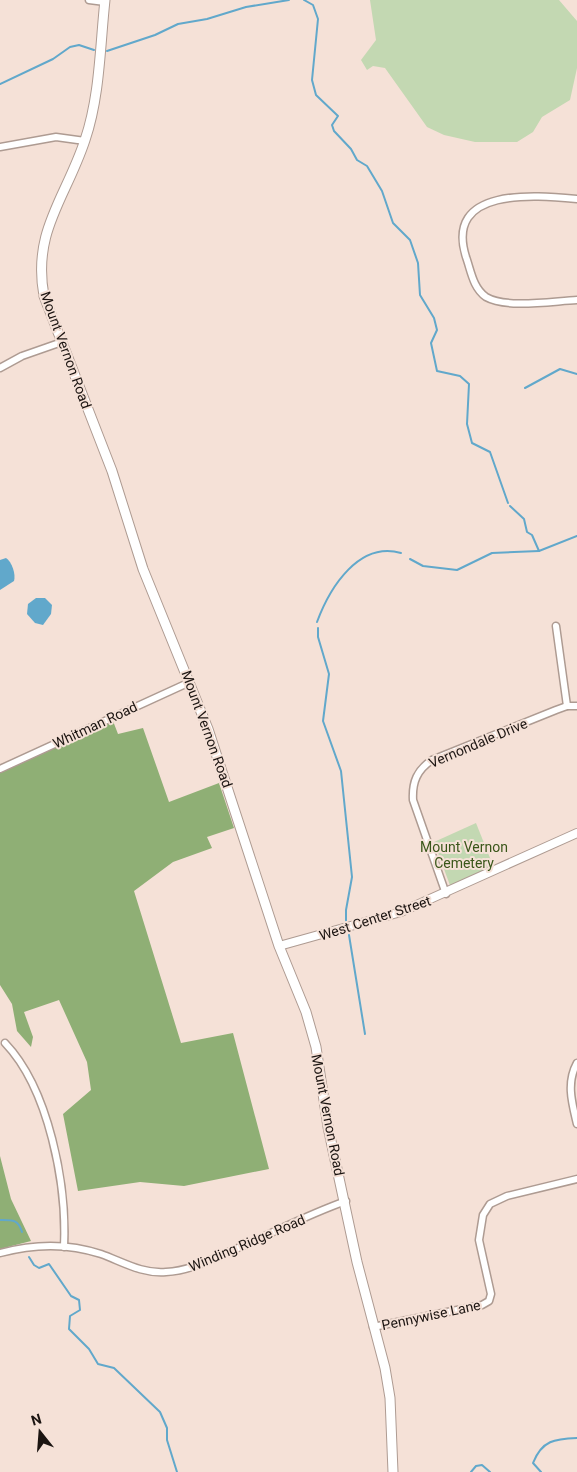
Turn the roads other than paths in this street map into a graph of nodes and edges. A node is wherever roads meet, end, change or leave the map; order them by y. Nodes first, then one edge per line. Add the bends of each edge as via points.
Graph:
1 (89, 0) edge
2 (105, 1) edge
3 (85, 141) junction
4 (0, 147) edge
5 (577, 199) edge
6 (577, 300) edge
7 (62, 342) junction
8 (0, 368) edge
9 (556, 626) dead end
10 (190, 682) junction
11 (567, 706) junction
12 (577, 706) edge
13 (0, 769) edge
14 (577, 833) edge
15 (446, 894) junction
16 (279, 946) junction
17 (5, 1043) dead end
18 (577, 1063) edge
19 (577, 1124) edge
20 (577, 1179) edge
21 (346, 1201) junction
22 (64, 1246) junction
23 (0, 1254) edge
24 (373, 1327) junction
25 (393, 1472) edge

1 - 2 street
2 - 3 main road, Mount Vernon Road via 92,112
3 - 4 street via 56,136
3 - 7 main road, Mount Vernon Road via 46,232 42,254 44,296
5 - 6 street via 498,198 480,205 462,229 462,244 477,289 487,297 502,302
7 - 8 street via 22,356
7 - 10 main road, Mount Vernon Road via 112,472 143,569
9 - 11 street
10 - 13 street, Whitman Road
10 - 16 main road, Mount Vernon Road via 217,753
11 - 12 street, Vernondale Drive
11 - 15 street, Vernondale Drive via 432,760 417,774 412,785 412,800
14 - 15 street, West Center Street
15 - 16 street, West Center Street via 401,912
16 - 21 main road, Mount Vernon Road via 306,1012 316,1047 328,1127
17 - 22 street via 15,1054 46,1116 65,1210
18 - 19 street via 570,1075
20 - 24 street, Pennywise Lane via 507,1196 490,1204 483,1215 479,1240 491,1294 489,1301
21 - 22 street, Winding Ridge Road via 180,1271 137,1269 100,1254
21 - 24 main road, Mount Vernon Road
22 - 23 street, Winding Ridge Road via 41,1246
24 - 25 main road, Mount Vernon Road via 390,1398

